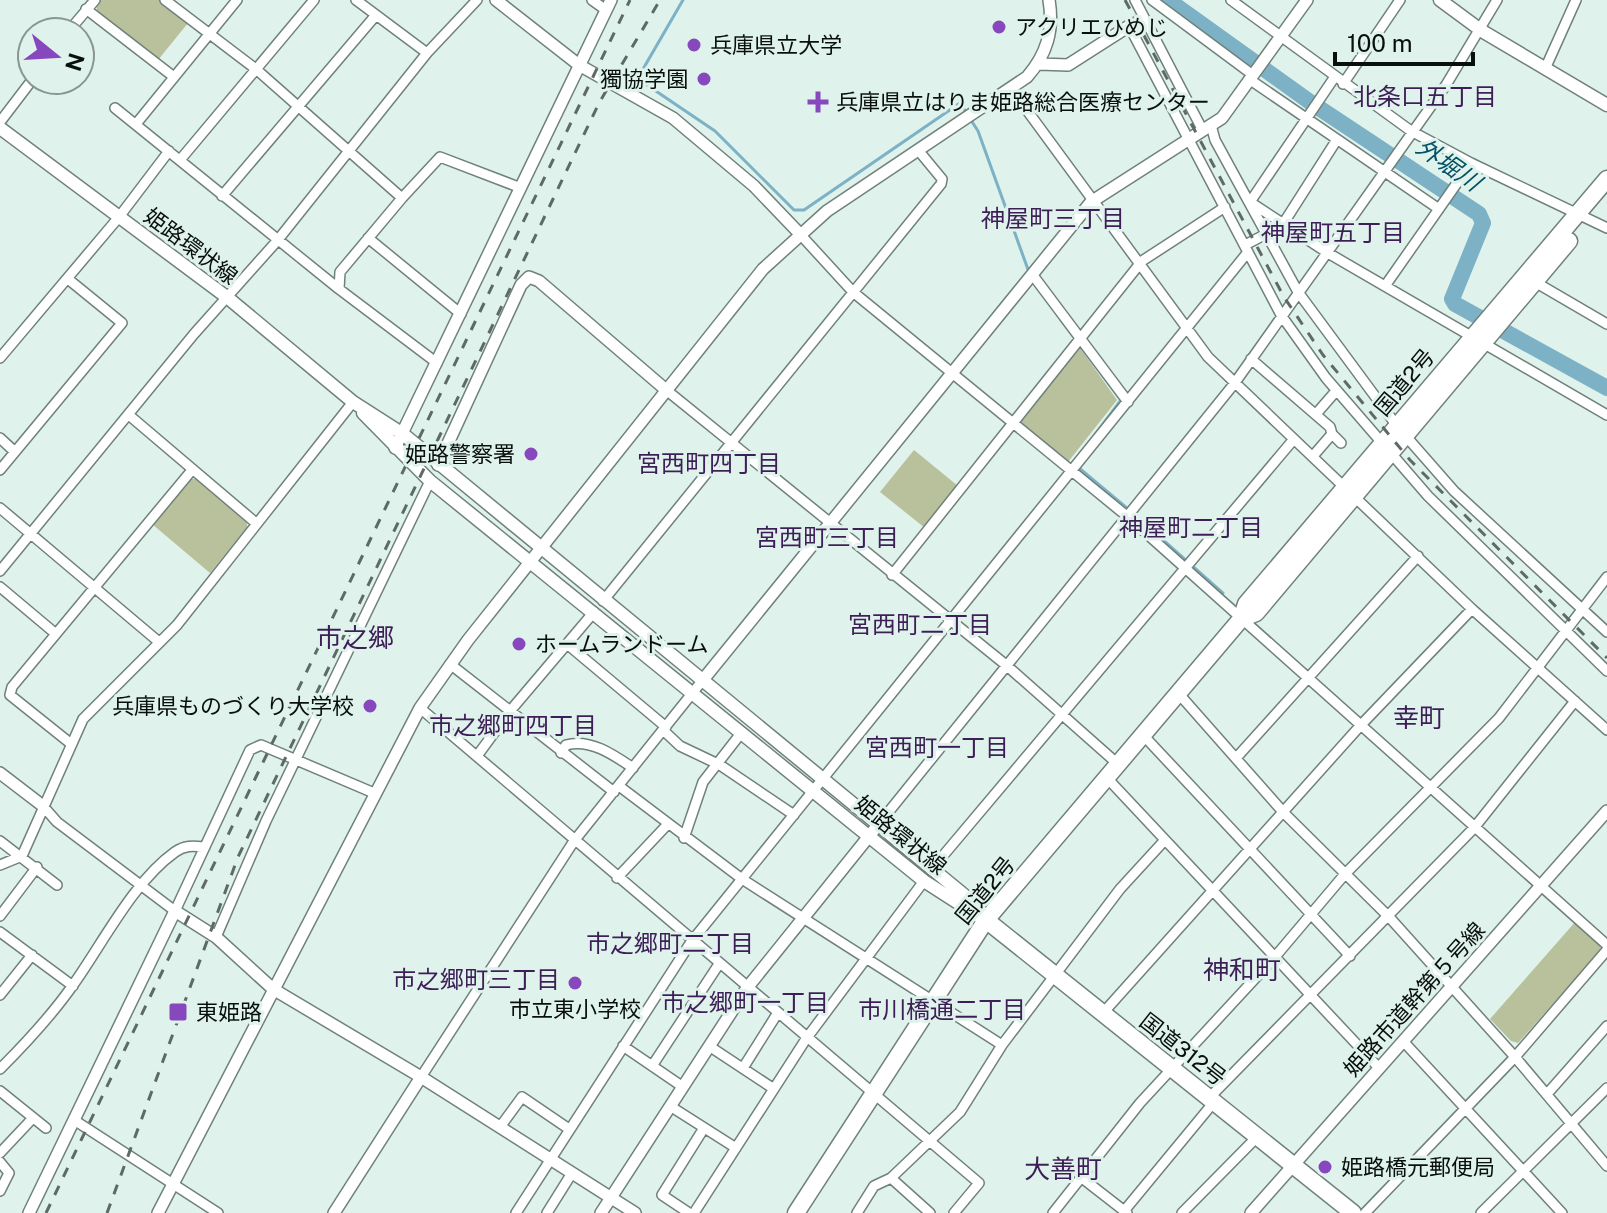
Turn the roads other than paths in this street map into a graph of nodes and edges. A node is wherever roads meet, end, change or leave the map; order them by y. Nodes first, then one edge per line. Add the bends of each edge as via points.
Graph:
1 (95, 0) edge
2 (165, 0) edge
3 (237, 0) edge
4 (314, 0) edge
5 (356, 0) edge
6 (477, 0) edge
7 (496, 0) edge
8 (592, 0) edge
9 (1049, 0) edge
10 (1135, 0) edge
11 (1152, 0) edge
12 (1231, 0) edge
13 (1307, 0) edge
14 (1400, 0) edge
15 (1440, 0) edge
16 (1497, 0) edge
17 (1576, 0) edge
18 (609, 5) edge
19 (86, 9) junction
20 (376, 15) junction
21 (81, 16) edge
22 (1142, 18) junction
23 (1129, 26) junction
24 (1482, 31) junction
25 (210, 34) junction
26 (1280, 37) junction
27 (427, 53) junction
28 (1039, 64) junction
29 (579, 65) junction
30 (1545, 69) junction
31 (257, 70) junction
32 (174, 77) junction
33 (1251, 77) junction
34 (1334, 78) junction
35 (1343, 84) junction
36 (1012, 90) junction
37 (20, 96) edge
38 (1607, 105) edge
39 (299, 107) junction
40 (115, 108) dead end
41 (1305, 119) junction
42 (0, 122) edge
43 (136, 124) junction
44 (1206, 127) junction
45 (0, 128) edge
46 (1411, 131) junction
47 (1187, 139) junction
48 (1336, 141) junction
49 (918, 150) junction
50 (169, 151) junction
51 (347, 153) junction
52 (180, 160) junction
53 (1471, 163) junction
54 (1388, 168) junction
55 (1607, 179) edge
56 (521, 188) junction
57 (1607, 193) edge
58 (222, 196) junction
59 (402, 198) junction
60 (1091, 202) junction
61 (1250, 202) junction
62 (1225, 207) junction
63 (1439, 209) junction
64 (1584, 216) junction
65 (119, 217) junction
66 (1283, 224) junction
67 (1607, 228) edge
68 (799, 233) junction
69 (1266, 234) junction
70 (368, 238) junction
71 (277, 241) junction
72 (1246, 249) junction
73 (1328, 253) junction
74 (1139, 266) junction
75 (1032, 274) junction
76 (68, 279) junction
77 (1535, 282) junction
78 (1385, 286) junction
79 (339, 289) junction
80 (853, 292) junction
81 (1298, 292) junction
82 (228, 298) junction
83 (461, 314) junction
84 (1281, 315) junction
85 (1607, 324) edge
86 (1186, 329) junction
87 (1081, 340) junction
88 (1477, 341) junction
89 (0, 357) edge
90 (1251, 359) junction
91 (437, 363) junction
92 (953, 373) junction
93 (1234, 384) junction
94 (665, 389) junction
95 (1336, 391) junction
96 (353, 402) junction
97 (1128, 402) junction
98 (1607, 402) edge
99 (1604, 413) edge
100 (1316, 414) junction
101 (130, 416) junction
102 (1013, 424) junction
103 (1400, 430) junction
104 (403, 434) junction
105 (1332, 434) junction
106 (0, 438) edge
107 (1294, 439) junction
108 (1341, 443) dead end
109 (732, 444) junction
110 (395, 448) junction
111 (1385, 448) junction
112 (15, 452) junction
113 (1313, 456) junction
114 (438, 465) junction
115 (0, 470) edge
116 (192, 470) junction
117 (1071, 472) junction
118 (430, 481) junction
119 (1350, 490) junction
120 (0, 508) edge
121 (1128, 517) junction
122 (256, 523) junction
123 (830, 524) junction
124 (32, 533) junction
125 (543, 549) junction
126 (1418, 556) junction
127 (532, 561) junction
128 (1185, 569) junction
129 (0, 571) edge
130 (892, 575) junction
131 (1607, 577) edge
132 (96, 586) junction
133 (0, 587) edge
134 (603, 601) junction
135 (1472, 609) junction
136 (1582, 609) junction
137 (594, 612) junction
138 (1241, 619) junction
139 (949, 620) junction
140 (1566, 632) junction
141 (1607, 632) edge
142 (56, 634) junction
143 (159, 642) junction
144 (567, 644) junction
145 (450, 664) junction
146 (1006, 665) junction
147 (1541, 668) junction
148 (1607, 671) edge
149 (1309, 680) junction
150 (698, 686) junction
151 (1179, 694) junction
152 (1575, 701) junction
153 (420, 708) junction
154 (510, 711) junction
155 (1061, 715) junction
156 (1360, 726) junction
157 (664, 728) junction
158 (1607, 730) edge
159 (742, 732) junction
160 (1144, 736) junction
161 (70, 743) junction
162 (561, 753) junction
163 (477, 756) junction
164 (1237, 757) junction
165 (297, 758) junction
166 (720, 765) junction
167 (1119, 765) junction
168 (633, 768) junction
169 (0, 773) edge
170 (1108, 779) junction
171 (818, 785) junction
172 (617, 789) junction
173 (1431, 789) junction
174 (374, 793) junction
175 (43, 806) junction
176 (1607, 811) edge
177 (1284, 813) junction
178 (794, 815) junction
179 (667, 825) junction
180 (1474, 828) junction
181 (873, 830) junction
182 (684, 838) junction
183 (0, 841) edge
184 (574, 841) junction
185 (1164, 841) junction
186 (205, 847) junction
187 (1251, 851) junction
188 (22, 856) junction
189 (0, 865) edge
190 (37, 867) junction
191 (1345, 874) junction
192 (928, 875) junction
193 (617, 878) junction
194 (742, 879) junction
195 (57, 885) dead end
196 (142, 887) junction
197 (1539, 887) junction
198 (1213, 893) junction
199 (175, 911) junction
200 (1310, 914) junction
201 (0, 916) edge
202 (804, 916) junction
203 (1390, 918) junction
204 (986, 920) junction
205 (0, 932) edge
206 (216, 937) junction
207 (691, 942) junction
208 (1607, 948) edge
209 (32, 955) junction
210 (1350, 956) junction
211 (867, 957) junction
212 (1274, 958) junction
213 (719, 964) junction
214 (1055, 975) junction
215 (73, 986) junction
216 (1452, 987) junction
217 (747, 988) junction
218 (273, 989) junction
219 (0, 995) edge
220 (1309, 996) junction
221 (935, 999) junction
222 (1103, 1013) junction
223 (777, 1014) junction
224 (1607, 1026) edge
225 (806, 1039) junction
226 (1403, 1041) junction
227 (1002, 1045) junction
228 (623, 1046) junction
229 (709, 1046) junction
230 (1515, 1057) junction
231 (652, 1066) junction
232 (743, 1068) junction
233 (1379, 1068) junction
234 (0, 1069) edge
235 (1172, 1070) junction
236 (421, 1077) junction
237 (683, 1087) junction
238 (1607, 1088) edge
239 (774, 1089) junction
240 (0, 1091) edge
241 (874, 1092) junction
242 (1547, 1094) junction
243 (1212, 1100) junction
244 (670, 1106) junction
245 (1467, 1107) junction
246 (32, 1119) junction
247 (74, 1120) junction
248 (1574, 1124) junction
249 (500, 1127) junction
250 (46, 1128) dead end
251 (704, 1128) junction
252 (569, 1129) junction
253 (1258, 1136) junction
254 (929, 1140) junction
255 (736, 1148) junction
256 (0, 1153) edge
257 (550, 1160) junction
258 (0, 1162) edge
259 (1294, 1164) junction
260 (1607, 1166) edge
261 (1524, 1170) junction
262 (572, 1173) junction
263 (891, 1178) junction
264 (1082, 1178) junction
265 (172, 1183) junction
266 (0, 1191) edge
267 (611, 1198) junction
268 (1120, 1211) edge
269 (29, 1213) edge
270 (158, 1213) edge
271 (218, 1213) edge
272 (334, 1213) edge
273 (516, 1213) edge
274 (547, 1213) edge
275 (601, 1213) edge
276 (635, 1213) edge
277 (691, 1213) edge
278 (796, 1213) edge
279 (857, 1213) edge
280 (930, 1213) edge
281 (954, 1213) edge
282 (1053, 1213) edge
283 (1182, 1213) edge
284 (1251, 1213) edge
285 (1353, 1213) edge
286 (1365, 1213) edge
287 (1481, 1213) edge
288 (1562, 1213) edge

1 - 19 street
2 - 25 street
3 - 25 street
4 - 31 street
5 - 20 street
6 - 27 street
7 - 29 street
8 - 18 street
9 - 28 street via 1050,34
10 - 22 street
11 - 33 street
12 - 26 street
13 - 26 street
14 - 35 street
15 - 24 main road
16 - 24 street
17 - 30 street
18 - 29 street
19 - 21 street
19 - 32 street
20 - 27 street
20 - 39 street
22 - 23 street
22 - 44 street
23 - 28 street via 1068,65
23 - 47 street
24 - 30 main road
24 - 46 street
25 - 31 street
25 - 32 street
26 - 33 street
26 - 34 street
27 - 51 street
28 - 36 street
29 - 56 street
29 - 68 street via 673,118 754,186
30 - 38 main road
31 - 39 street
31 - 52 street
32 - 43 street
33 - 41 street
33 - 44 street via 1222,118
34 - 35 street
34 - 41 street
35 - 46 street
36 - 49 street
36 - 60 street
37 - 42 street
39 - 51 street
39 - 58 street
40 - 43 street
41 - 48 street
41 - 61 street
43 - 50 street
44 - 47 street
44 - 61 street
45 - 65 main road, 姫路環状線
46 - 53 street
46 - 54 street
47 - 60 street
47 - 62 street
48 - 54 street
48 - 66 street
49 - 68 street
49 - 80 street via 941,184
50 - 52 street
50 - 65 street
51 - 59 street
51 - 71 street
52 - 58 street
53 - 63 street
53 - 64 street
54 - 63 street
54 - 73 street
55 - 64 highway, 国道2号
56 - 59 street via 440,157
56 - 83 street
57 - 64 highway, 国道2号
58 - 71 street
59 - 70 street
60 - 74 street
60 - 75 street
61 - 66 street
61 - 69 street
62 - 72 street
62 - 74 street
63 - 78 street
64 - 67 street
64 - 77 highway, 国道2号
64 - 88 highway, 国道2号
65 - 76 street
65 - 82 main road, 姫路環状線
66 - 73 street
68 - 80 street
68 - 94 street via 753,280
69 - 72 street
69 - 81 street
70 - 79 street via 340,272
70 - 83 street
71 - 79 street
71 - 82 street
72 - 84 street
72 - 86 street
73 - 78 street
73 - 81 street
74 - 86 street
74 - 87 street
75 - 87 street
75 - 92 street
76 - 89 street
76 - 112 street via 122,323
77 - 85 street
77 - 88 highway, 国道2号
78 - 88 street
79 - 91 street
80 - 92 street
80 - 109 street
81 - 84 street
81 - 103 street
82 - 96 main road, 姫路環状線
82 - 101 street
83 - 91 street
84 - 90 street
84 - 95 street
86 - 93 street
86 - 97 street
87 - 97 street
87 - 102 street
88 - 99 street
88 - 103 highway, 国道2号
90 - 93 street
90 - 100 street
91 - 104 street
92 - 102 street
92 - 123 street
93 - 107 street
93 - 121 street
94 - 109 street
94 - 114 street via 529,277
94 - 125 street
95 - 100 street
95 - 111 street
96 - 104 main road, 姫路環状線
96 - 110 main road, 姫路環状線
96 - 122 street
97 - 117 street
98 - 99 street
100 - 105 street
101 - 116 street
101 - 124 street
102 - 117 street
102 - 130 street
103 - 111 highway, 国道2号
103 - 136 street via 1454,491
104 - 110 street
104 - 114 main road, 姫路環状線
105 - 108 street
105 - 113 street
106 - 112 street
107 - 113 street
107 - 128 street
109 - 123 street
109 - 134 street
110 - 118 main road, 姫路環状線
111 - 119 highway, 国道2号
111 - 140 street
112 - 115 street
113 - 119 street
114 - 125 main road, 姫路環状線
116 - 122 street
116 - 132 street
117 - 121 street
117 - 139 street
118 - 127 main road, 姫路環状線
118 - 165 street
119 - 126 street
119 - 138 highway, 国道2号 via 1256,613
120 - 124 street
121 - 128 street
121 - 146 street
122 - 143 street
123 - 130 street
123 - 150 street
124 - 129 street
124 - 132 street
125 - 127 street
125 - 134 main road, 姫路環状線
126 - 135 street
126 - 149 street
127 - 137 main road, 姫路環状線
127 - 145 street
128 - 138 street
128 - 155 street
130 - 139 street
131 - 136 street
132 - 142 street
132 - 143 street
133 - 142 street
134 - 150 main road, 姫路環状線
135 - 147 street
135 - 156 street
136 - 140 street
136 - 141 street
137 - 144 street
137 - 150 main road, 姫路環状線
138 - 149 street
138 - 151 highway, 国道2号
139 - 146 street
139 - 171 street
140 - 147 street
140 - 148 street
142 - 161 street via 10,695
143 - 161 street via 83,719
144 - 154 street
144 - 157 street
145 - 153 street
145 - 154 street
146 - 155 street
146 - 181 street
147 - 152 street
147 - 173 street
149 - 156 street
149 - 164 street
150 - 157 street
150 - 159 main road, 姫路環状線
150 - 171 main road, 姫路環状線
151 - 160 highway, 国道2号
151 - 164 street
152 - 158 street
152 - 180 street
153 - 163 street
153 - 174 street
154 - 162 street
154 - 163 street
155 - 167 street
155 - 192 street
156 - 173 street
156 - 177 street
157 - 166 street via 680,746
157 - 168 street
159 - 166 street
159 - 171 main road, 姫路環状線
160 - 167 highway, 国道2号
160 - 187 street
161 - 175 street
162 - 168 street via 576,742 608,750
162 - 172 street
163 - 184 street
164 - 177 street
165 - 174 street
165 - 186 street via 261,745 250,750
165 - 206 street
166 - 178 street
166 - 182 street via 703,782
167 - 170 highway, 国道2号
168 - 172 street
169 - 175 street
170 - 185 street
170 - 204 highway, 国道2号
171 - 178 street
171 - 181 main road, 姫路環状線
172 - 179 street
172 - 184 street
173 - 180 street
173 - 191 street
174 - 218 street
175 - 188 street
175 - 196 street
176 - 197 street, 姫路市道幹第５号線
177 - 187 street
177 - 191 street
178 - 194 street
179 - 182 street
179 - 193 street
180 - 197 street
180 - 203 street
181 - 192 main road, 姫路環状線
181 - 202 street
182 - 194 street
183 - 188 street
184 - 193 street
184 - 236 street
185 - 198 street
185 - 214 street
186 - 196 street via 178,849
186 - 199 street
187 - 198 street
187 - 200 street
188 - 189 street
188 - 190 street
190 - 195 street
190 - 201 street
191 - 200 street
191 - 203 street
192 - 204 main road, 姫路環状線 via 975,904
192 - 211 street
193 - 207 street
194 - 202 street
194 - 207 street
196 - 199 street
196 - 215 street
197 - 208 street
197 - 216 street, 姫路市道幹第５号線
198 - 212 street
198 - 222 street
199 - 206 street
199 - 247 street
200 - 210 street
200 - 212 street
202 - 211 street
202 - 217 street
203 - 210 street
203 - 216 street
204 - 214 highway, 国道312号
204 - 221 highway, 国道2号
205 - 209 street
206 - 218 street
207 - 213 street
207 - 228 street
208 - 230 street
209 - 215 street
209 - 219 street
210 - 220 street
211 - 221 street
211 - 225 street
212 - 220 street
212 - 235 street
213 - 217 street
213 - 231 street
214 - 222 highway, 国道312号
214 - 227 street
215 - 234 street
216 - 226 street, 姫路市道幹第５号線
216 - 230 street
217 - 223 street
217 - 229 street
218 - 236 street
218 - 265 street
220 - 233 street
220 - 243 street
221 - 227 street
221 - 241 highway, 国道2号
222 - 235 highway, 国道312号
223 - 225 street
223 - 232 street
224 - 242 street
225 - 239 street
225 - 241 street
226 - 233 street, 姫路市道幹第５号線
226 - 245 street
227 - 254 street via 960,1112
228 - 231 street
228 - 252 street
229 - 232 street
229 - 237 street
230 - 242 street
230 - 245 street
231 - 237 street
232 - 239 street
233 - 259 street, 姫路市道幹第５号線
235 - 243 highway, 国道312号
235 - 264 street
236 - 249 street
236 - 272 street
237 - 244 street
238 - 248 street
239 - 255 street
240 - 246 street
241 - 254 street
241 - 278 highway, 国道2号
242 - 248 street
243 - 253 highway, 国道312号
243 - 268 street
244 - 251 street
244 - 267 street
245 - 261 street
245 - 286 street
246 - 250 street
246 - 256 street
247 - 265 street
247 - 269 street
248 - 260 street
248 - 261 street
249 - 252 street via 522,1097
249 - 257 street
251 - 255 street
251 - 277 street via 662,1195
252 - 257 street
253 - 259 highway, 国道312号
253 - 283 street
254 - 263 street
254 - 281 street via 979,1183
255 - 277 street
257 - 262 street
257 - 273 street
258 - 266 street via 9,1173
259 - 284 street, 姫路市道幹第５号線
259 - 285 highway, 国道312号
261 - 287 street
261 - 288 street
262 - 267 street
262 - 274 street
263 - 279 street via 874,1186
263 - 280 street
264 - 268 street
264 - 282 street
265 - 270 street
265 - 271 street
267 - 275 street
267 - 276 street

